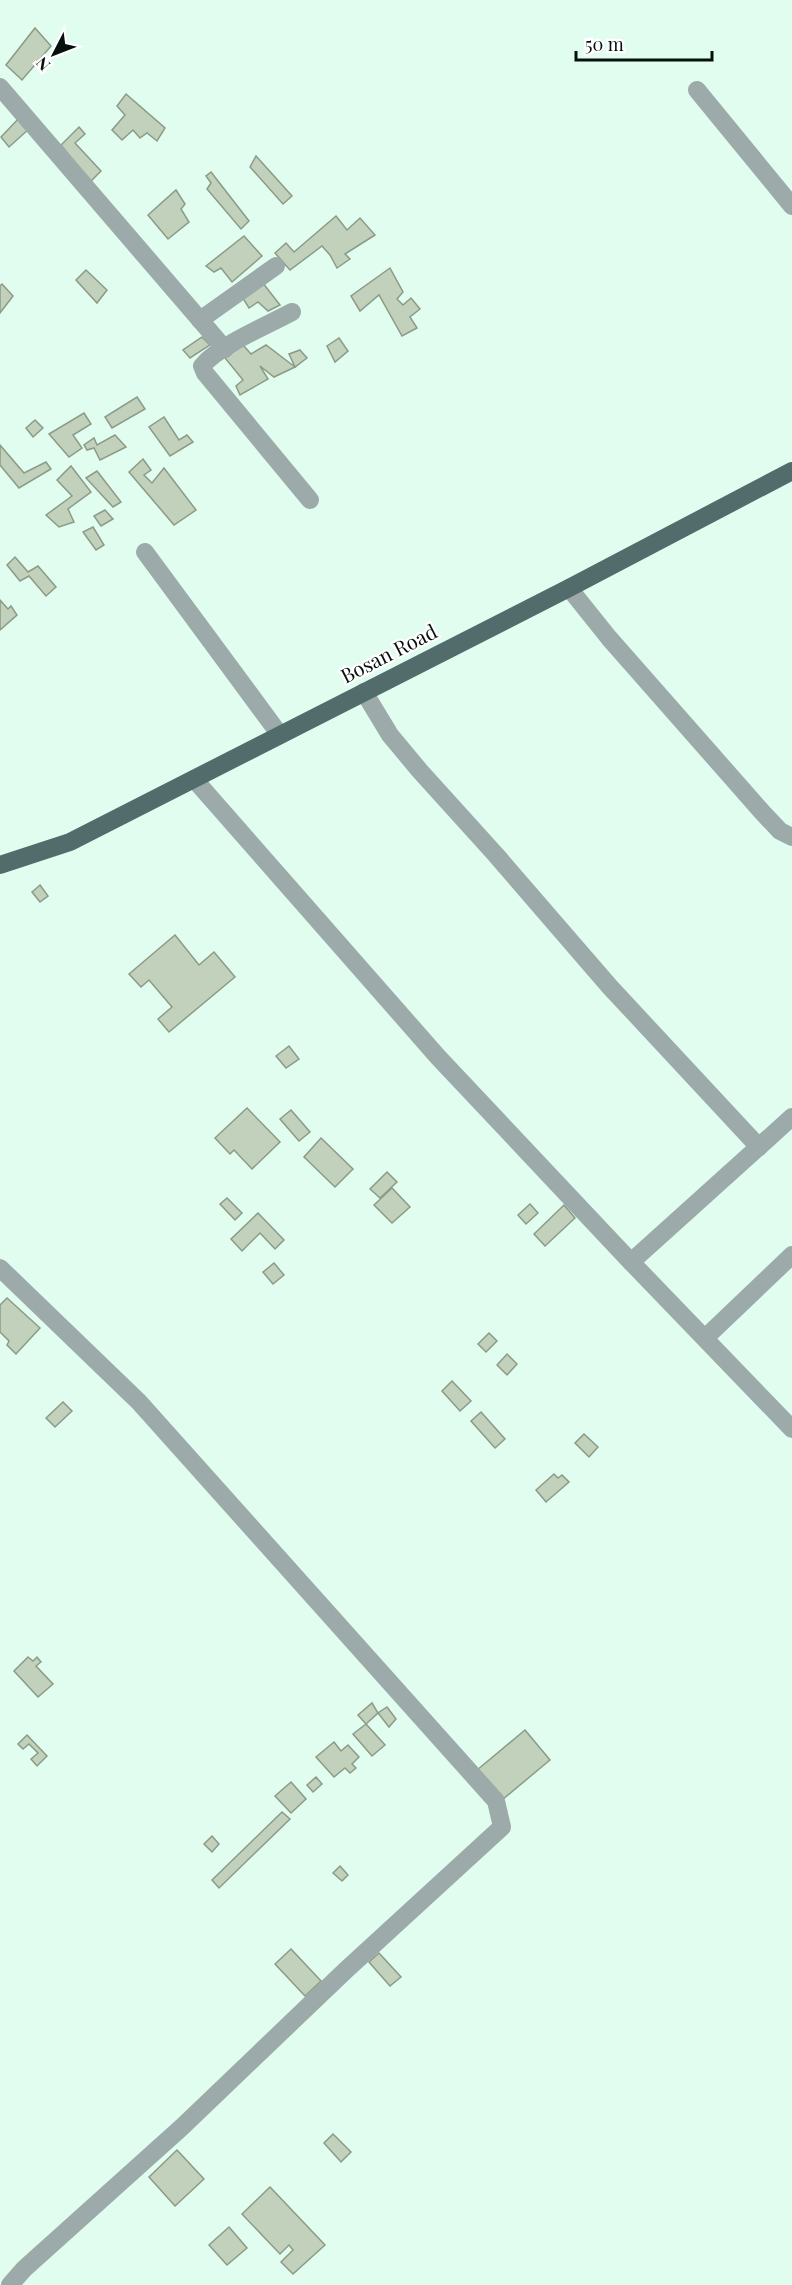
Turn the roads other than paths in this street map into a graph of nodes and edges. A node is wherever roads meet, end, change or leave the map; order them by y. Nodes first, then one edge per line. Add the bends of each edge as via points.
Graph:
1 (0, 87) edge
2 (697, 90) dead end
3 (792, 206) edge
4 (276, 266) dead end
5 (292, 312) dead end
6 (200, 320) junction
7 (225, 349) junction
8 (792, 471) edge
9 (310, 500) dead end
10 (145, 552) dead end
11 (569, 588) junction
12 (364, 692) junction
13 (280, 735) junction
14 (194, 779) junction
15 (792, 837) edge
16 (0, 865) edge
17 (792, 1117) edge
18 (759, 1147) junction
19 (792, 1255) edge
20 (631, 1262) junction
21 (0, 1268) edge
22 (705, 1338) junction
23 (792, 1429) edge
24 (10, 2285) edge

1 - 6 street
2 - 3 street
4 - 6 street
5 - 7 street
6 - 7 street
7 - 9 street via 202,366
8 - 11 main road, Bosan Road
10 - 13 street
11 - 12 main road, Bosan Road
11 - 15 street via 763,813 780,831
12 - 13 main road, Bosan Road
12 - 18 street via 390,735 420,771 610,987
13 - 14 main road, Bosan Road
14 - 16 main road, Bosan Road via 70,842
14 - 20 street via 438,1057
17 - 18 street
18 - 20 street
19 - 22 street
20 - 22 street
21 - 24 street via 147,1411 496,1801 502,1827
22 - 23 street

